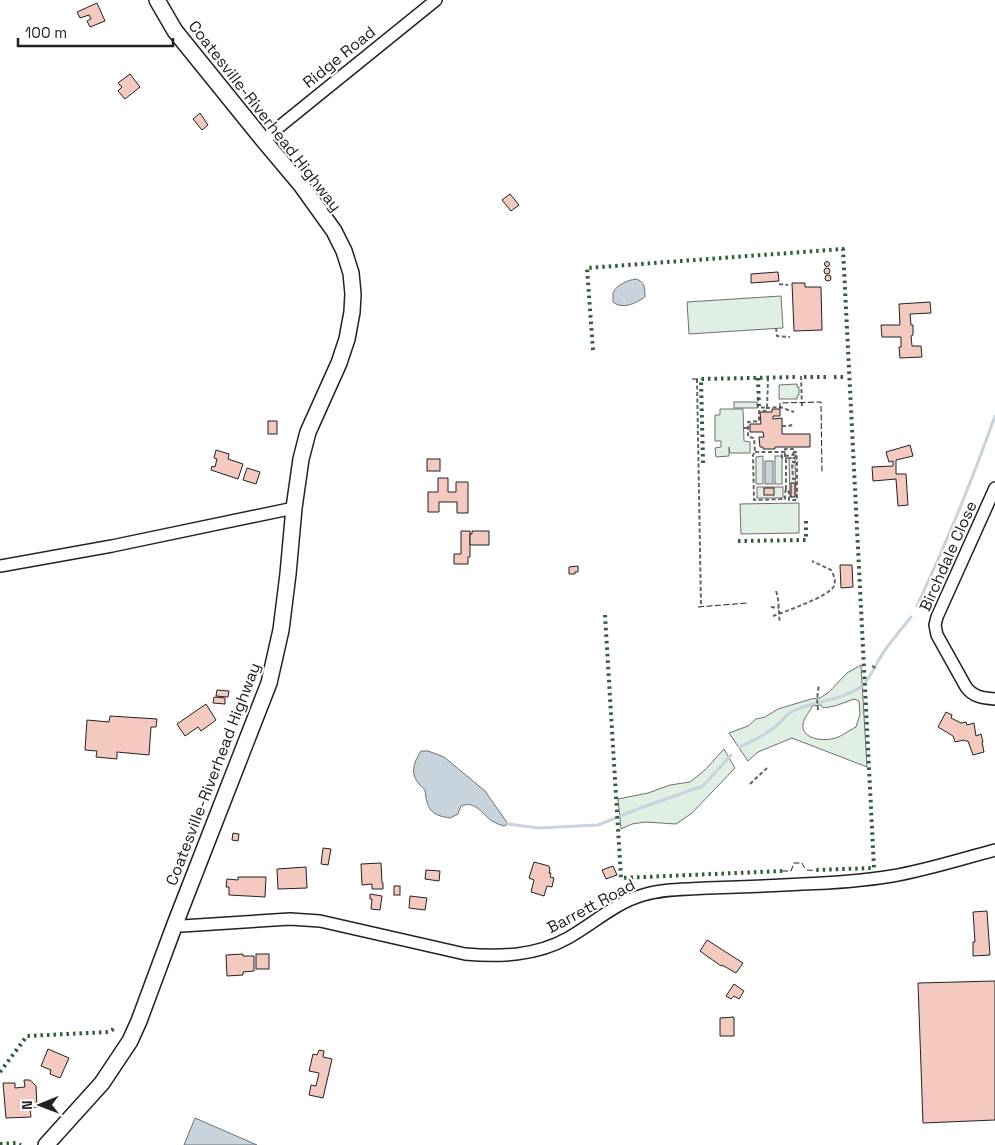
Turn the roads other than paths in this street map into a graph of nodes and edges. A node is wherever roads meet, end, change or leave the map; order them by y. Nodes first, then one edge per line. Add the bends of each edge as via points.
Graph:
1 (157, 0) edge
2 (436, 0) edge
3 (264, 141) junction
4 (995, 488) edge
5 (294, 508) junction
6 (0, 566) edge
7 (995, 699) edge
8 (995, 850) edge
9 (174, 924) junction
10 (46, 1145) edge

1 - 3 main road, Coatesville-Riverhead Highway via 175,31
2 - 3 street, Ridge Road
3 - 5 main road, Coatesville-Riverhead Highway via 334,231 351,273 353,294 347,339 308,432
4 - 7 street, Birchdale Close via 935,625 937,635 969,691 976,696
5 - 6 street
5 - 9 main road, Coatesville-Riverhead Highway via 281,630 269,683
8 - 9 street, Barrett Road via 867,880 644,895 548,947 505,956 465,954 320,921 290,918
9 - 10 main road, Coatesville-Riverhead Highway via 130,1041 102,1083

